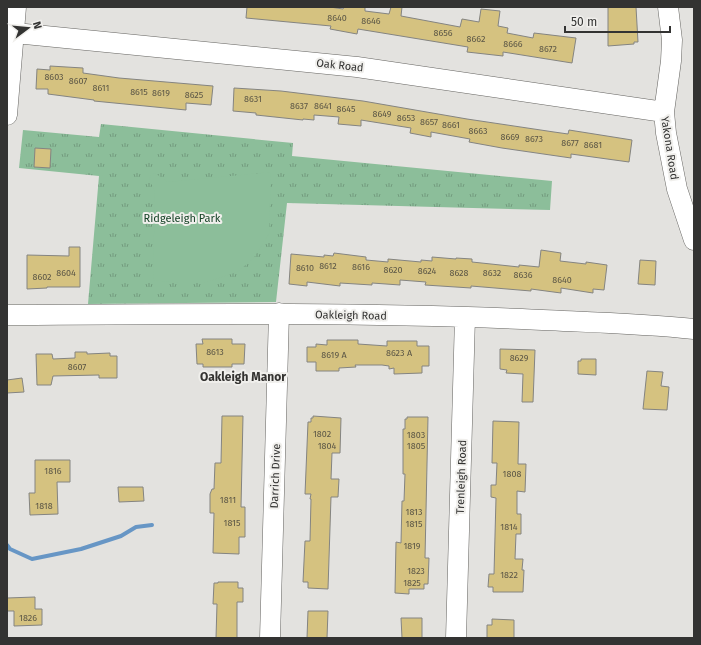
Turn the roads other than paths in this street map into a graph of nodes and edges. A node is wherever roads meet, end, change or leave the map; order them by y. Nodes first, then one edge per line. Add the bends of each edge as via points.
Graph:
1 (16, 7) edge
2 (668, 7) edge
3 (15, 33) junction
4 (664, 112) junction
5 (7, 115) edge
6 (694, 240) edge
7 (279, 313) junction
8 (7, 316) edge
9 (465, 317) junction
10 (694, 329) edge
11 (270, 638) edge
12 (456, 638) edge

1 - 3 street
2 - 4 street, Yakona Road via 672,27 671,61
3 - 4 street, Oak Road via 357,67
3 - 5 street
4 - 6 street, Yakona Road via 676,189
7 - 8 street, Oakleigh Road
7 - 9 street, Oakleigh Road
7 - 11 street, Darrich Drive
9 - 10 street, Oakleigh Road
9 - 12 street, Trenleigh Road

